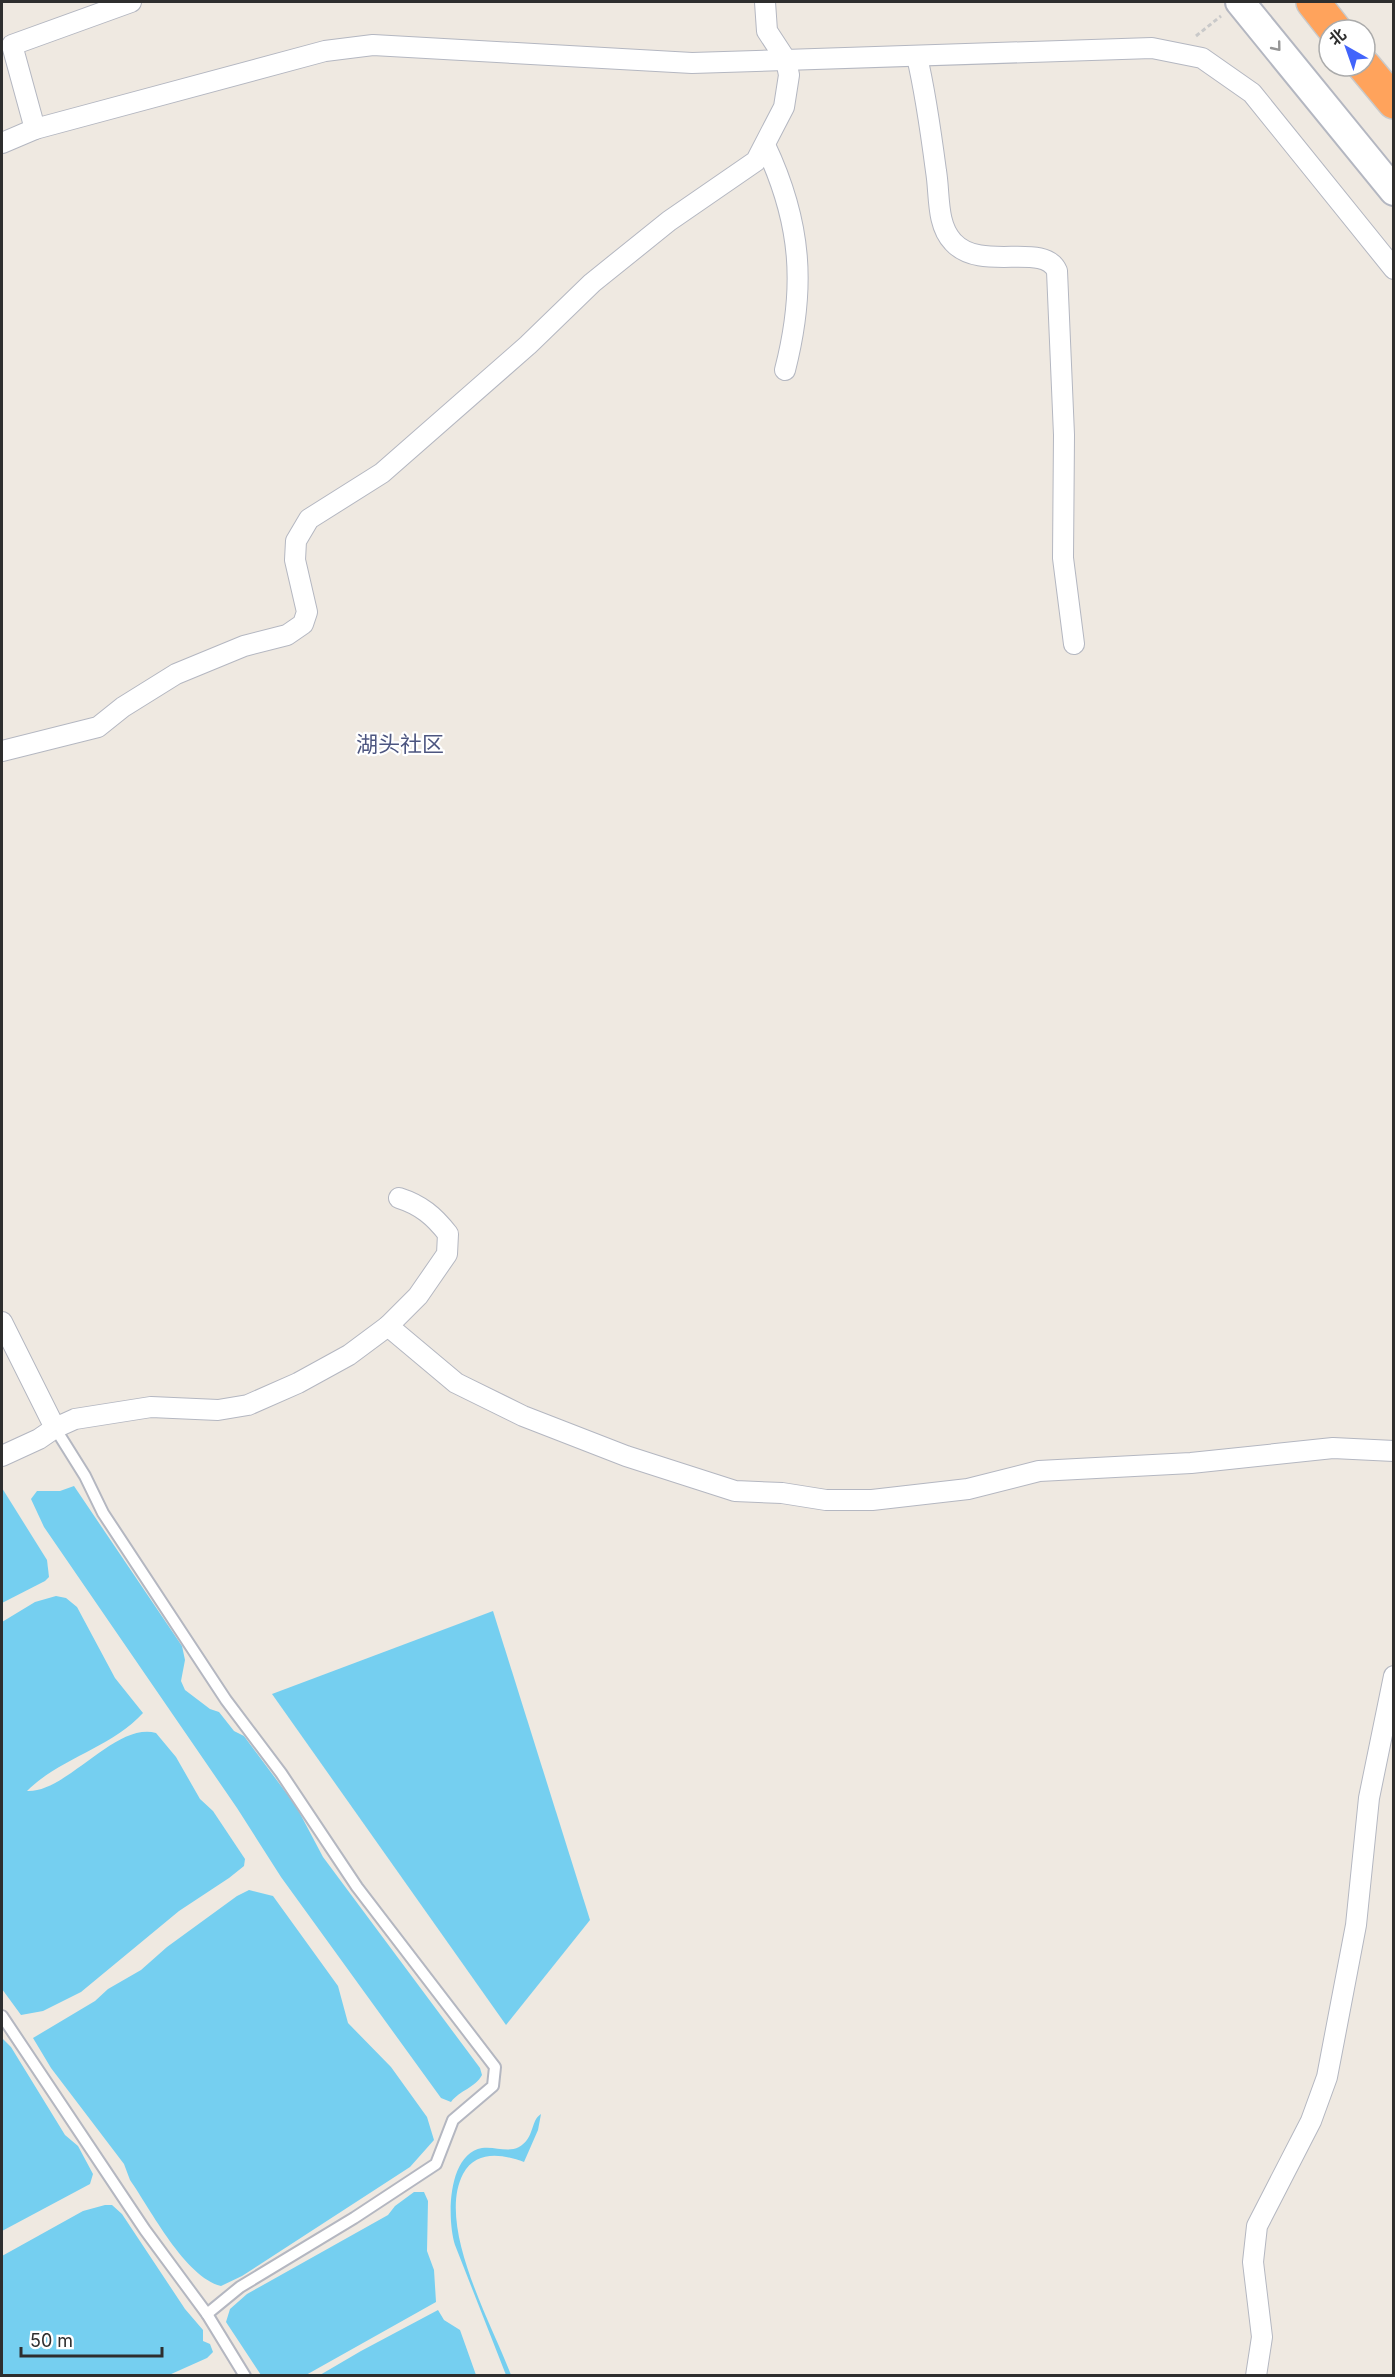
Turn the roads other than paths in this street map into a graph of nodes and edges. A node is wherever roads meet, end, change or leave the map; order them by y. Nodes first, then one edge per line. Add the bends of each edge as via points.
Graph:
1 (131, 2) edge
2 (765, 2) edge
3 (1312, 2) edge
4 (1232, 7) edge
5 (1325, 18) edge
6 (917, 57) junction
7 (786, 60) junction
8 (1374, 78) edge
9 (1394, 102) edge
10 (35, 129) junction
11 (2, 143) edge
12 (765, 145) junction
13 (1394, 191) edge
14 (1394, 269) edge
15 (785, 370) dead end
16 (1074, 644) dead end
17 (2, 751) edge
18 (399, 1198) dead end
19 (2, 1322) edge
20 (388, 1326) junction
21 (55, 1428) junction
22 (1394, 1451) edge
23 (2, 1456) edge
24 (1394, 1676) edge
25 (2, 2016) edge
26 (207, 2314) junction
27 (245, 2376) edge
28 (1256, 2376) edge

1 - 10 street via 12,45
2 - 7 street via 767,31
3 - 5 highway
4 -> 13 main road
6 - 7 street
6 - 14 street via 1152,48 1202,58 1252,93
6 - 16 street via 941,219 951,241 962,250 985,257 1038,256 1048,259 1057,271 1064,435 1063,558
7 - 10 street via 692,63 373,45 325,51
7 - 12 street via 789,75 784,107
8 - 9 highway
10 - 11 street
12 - 15 street via 790,208 800,268
12 - 17 street via 756,161 669,221 592,283 528,345 382,473 309,519 296,540 295,560 307,612 303,624 287,635 244,646 176,674 130,702 98,728
18 - 20 street via 434,1216 448,1234 447,1254 418,1296
19 - 21 street
20 - 21 street via 339,1360 248,1405 218,1410 151,1407 75,1419
20 - 22 street via 456,1383 523,1416 626,1456 735,1491 826,1500 872,1500 968,1489 1039,1471 1191,1463 1333,1448
21 - 23 street
21 - 26 lane via 103,1513 226,1700 281,1773 357,1887 495,2067 493,2086 453,2120 436,2164 240,2287
24 - 28 street via 1369,1798 1356,1925 1327,2077 1307,2130 1257,2226 1253,2262 1262,2337
25 - 26 lane
26 - 27 lane

